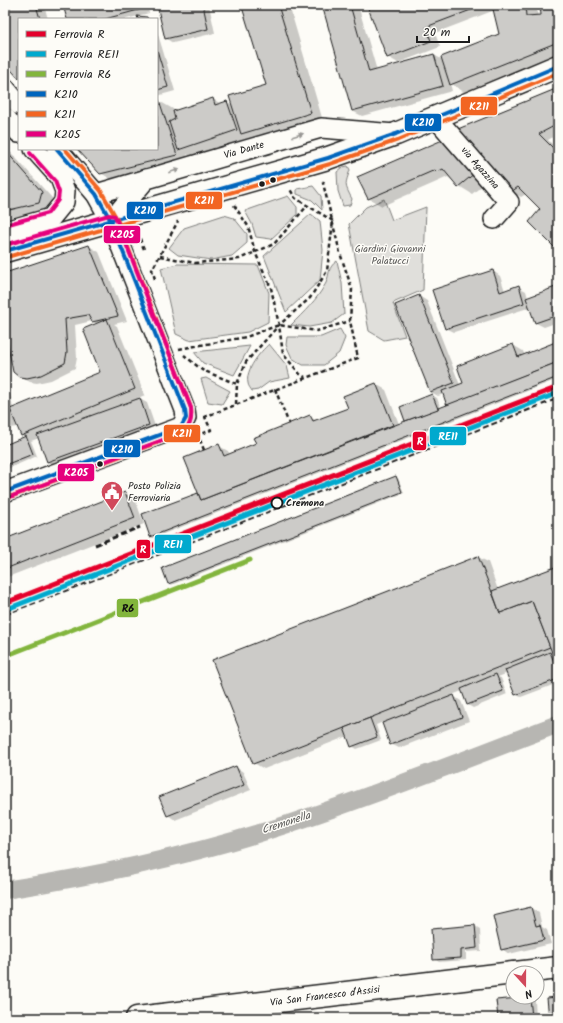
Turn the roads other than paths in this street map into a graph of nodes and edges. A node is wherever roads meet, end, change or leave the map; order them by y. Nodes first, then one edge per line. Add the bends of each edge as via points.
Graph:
1 (558, 66) edge
2 (5, 88) edge
3 (18, 103) edge
4 (5, 117) edge
5 (436, 118) junction
6 (18, 132) edge
7 (396, 134) junction
8 (35, 150) edge
9 (58, 150) edge
10 (146, 179) junction
11 (96, 194) junction
12 (494, 219) dead end
13 (111, 221) junction
14 (5, 231) edge
15 (5, 251) edge
16 (5, 492) edge
17 (558, 968) edge
18 (545, 969) edge
19 (505, 974) edge
20 (137, 1018) edge

1 - 5 main road, Via Dante
2 - 3 street
4 - 6 street
5 - 7 main road, Via Dante
5 - 12 street, via Agazzina via 509,202
10 -> 7 street, Via Dante via 321,128
7 - 13 main road, Via Dante via 328,158
8 - 14 street via 60,178 65,191 64,202 51,218
9 - 11 street
10 - 11 street, Via Dante
10 - 13 street
11 - 13 street
13 - 15 main road, Via Dante
13 - 16 street via 186,418 181,427
17 - 18 main road, Via San Francesco d'Assisi
19 - 20 main road, Via San Francesco d'Assisi

